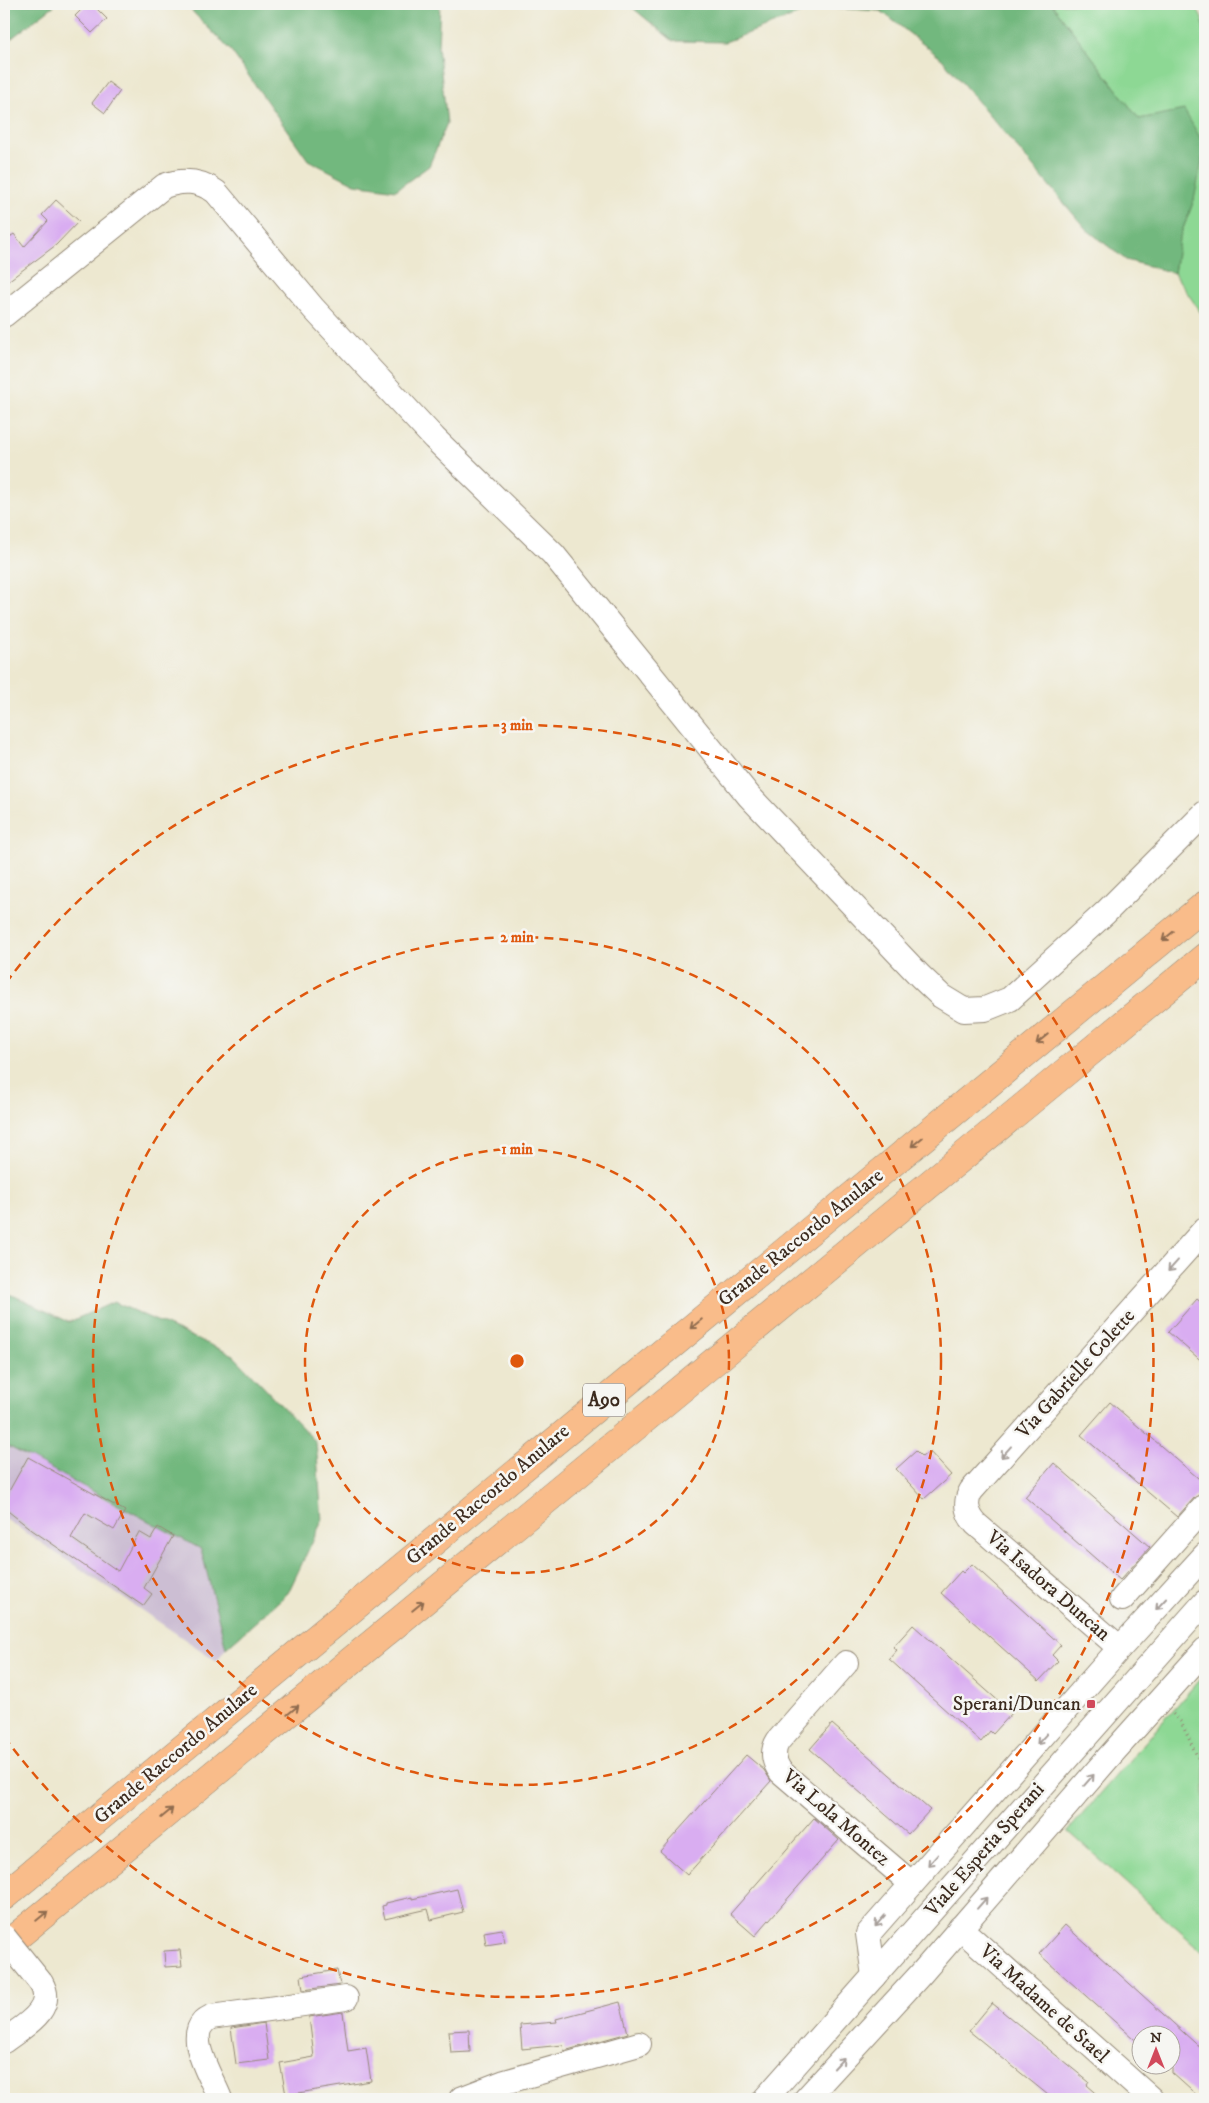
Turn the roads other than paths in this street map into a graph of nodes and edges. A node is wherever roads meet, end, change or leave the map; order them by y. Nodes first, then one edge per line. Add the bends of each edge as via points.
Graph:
1 (4, 315) edge
2 (1205, 813) edge
3 (1205, 905) edge
4 (1205, 957) edge
5 (1205, 1229) edge
6 (1205, 1506) edge
7 (976, 1524) joint
8 (1205, 1555) edge
9 (1195, 1577) edge
10 (1122, 1599) dead end
11 (1205, 1602) edge
12 (1120, 1648) junction
13 (1205, 1650) edge
14 (846, 1663) dead end
15 (1061, 1717) junction
16 (1069, 1755) junction
17 (1108, 1758) junction
18 (912, 1884) junction
19 (4, 1896) edge
20 (960, 1928) junction
21 (4, 1937) edge
22 (4, 1947) edge
23 (920, 1974) junction
24 (874, 1976) junction
25 (346, 1998) dead end
26 (4, 2041) edge
27 (639, 2044) dead end
28 (798, 2062) junction
29 (220, 2099) edge
30 (461, 2099) edge
31 (765, 2099) edge
32 (798, 2099) edge
33 (806, 2099) edge
34 (1151, 2099) edge

1 - 2 street via 164,186 186,181 204,184 216,192 313,308 373,373 434,438 553,554 749,796 920,976 941,996 964,1010 985,1009 1010,999 1105,913
3 -> 19 highway, Grande Raccordo Anulare / A90
22 -> 4 highway, Grande Raccordo Anulare / A90
5 -> 7 street, Via Gabrielle Colette via 971,1491 967,1504 970,1517
6 - 10 street
7 - 12 street, Via Isadora Duncan
8 - 9 street, Viale Esperia Sperani
9 -> 12 street, Viale Esperia Sperani
11 - 16 street, Viale Esperia Sperani
12 - 15 street, Viale Esperia Sperani
13 - 17 street, Viale Esperia Sperani
14 - 18 street, Via Lola Montez via 778,1741 774,1749 775,1761 781,1772
15 - 16 street
15 -> 18 street, Viale Esperia Sperani
16 - 17 street
16 - 24 street, Viale Esperia Sperani
20 -> 17 street, Viale Esperia Sperani
18 -> 24 street via 868,1934
20 - 23 street, Viale Esperia Sperani
20 - 34 street, Via Madame de Stael
21 - 26 street, bridge via 41,1983 46,1999 42,2010
23 - 24 street
33 -> 23 street, Viale Esperia Sperani
24 - 28 street, Viale Esperia Sperani
25 - 29 street via 211,2017 203,2022 197,2033 198,2048
27 - 30 street via 505,2082
28 - 31 street, Viale Esperia Sperani
28 - 32 street

